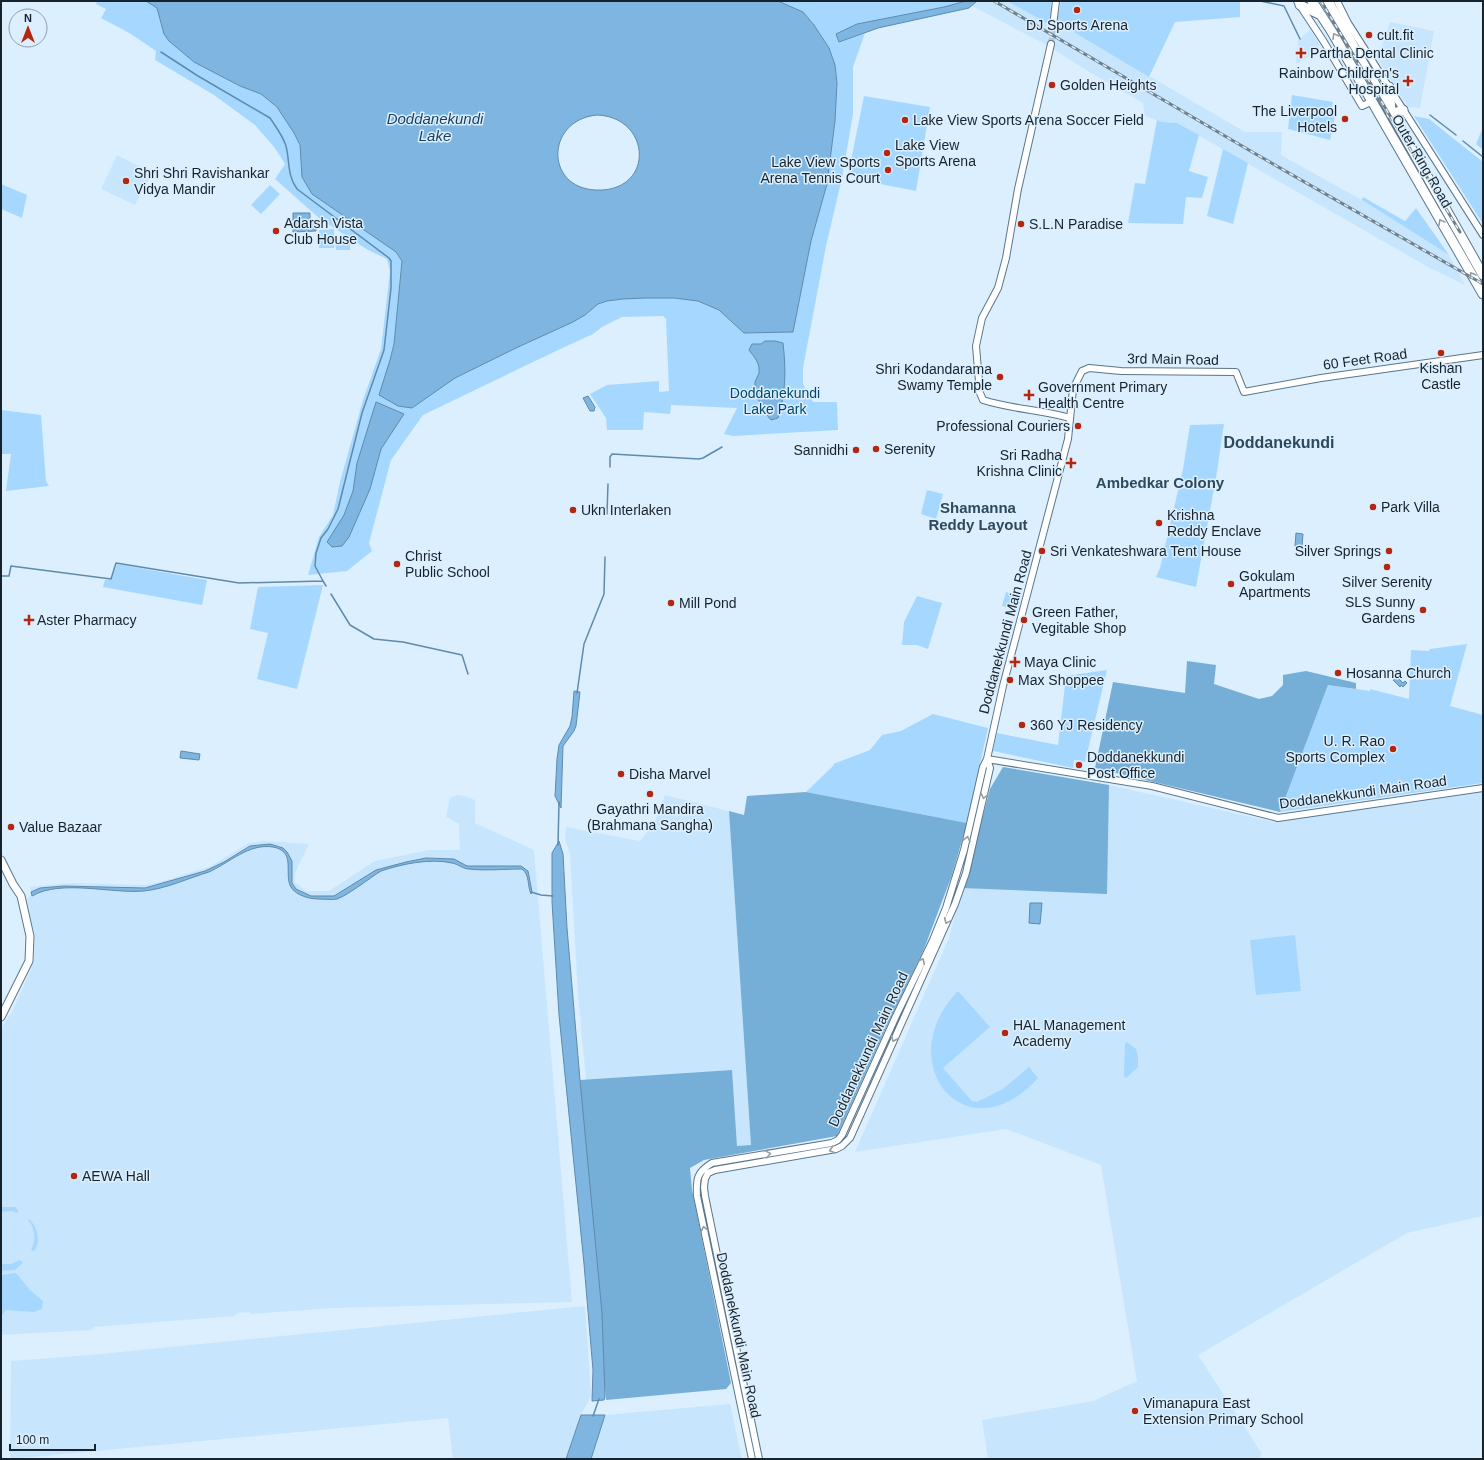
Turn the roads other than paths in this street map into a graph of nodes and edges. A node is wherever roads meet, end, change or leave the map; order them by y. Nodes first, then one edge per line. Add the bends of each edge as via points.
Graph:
1 (1056, 1) edge
2 (1312, 1) edge
3 (1328, 1) edge
4 (1337, 1) edge
5 (1298, 3) edge
6 (1321, 15) junction
7 (1053, 26) tunnel mouth
8 (1050, 44) tunnel mouth
9 (1389, 87) junction
10 (1371, 102) junction
11 (1403, 110) junction
12 (1392, 114) junction
13 (1483, 234) edge
14 (1483, 275) edge
15 (1483, 294) edge
16 (1483, 355) edge
17 (1082, 371) joint
18 (1252, 391) joint
19 (1070, 418) junction
20 (987, 758) junction
21 (1483, 788) edge
22 (1, 860) edge
23 (1, 1017) edge
24 (752, 1459) edge
25 (759, 1459) edge

1 - 7 street
2 - 6 highway, Outer Ring Road
3 - 12 highway, Outer Ring Road
4 - 9 street
5 - 6 highway
5 - 10 street via 1362,106
10 -> 6 highway, Outer Ring Road
8 - 19 street via 1018,189 1006,258 998,288 982,318 976,346 980,393 983,400
9 - 11 street
9 - 12 highway
15 -> 10 highway, Outer Ring Road
11 - 12 highway
11 - 13 street
12 - 14 highway, Outer Ring Road
16 - 18 street, 60 Feet Road via 1321,378
17 - 18 street, 3rd Main Road via 1090,368 1236,372 1244,392
17 - 19 street, Doddanekkundi Main Road via 1073,389
19 - 20 street, Doddanekkundi Main Road via 1068,439 1003,686
20 - 21 street, Doddanekkundi Main Road via 1152,786 1278,818
24 -> 20 street, Doddanekkundi Main Road via 697,1196 698,1176 703,1168 712,1163 832,1143 842,1135 946,908 964,850
20 -> 25 street, Doddanekkundi Main Road via 990,768 966,873 955,904 850,1138 836,1149 715,1170 708,1173 705,1179 704,1196 710,1228
22 - 23 main road via 21,896 30,936 29,960

